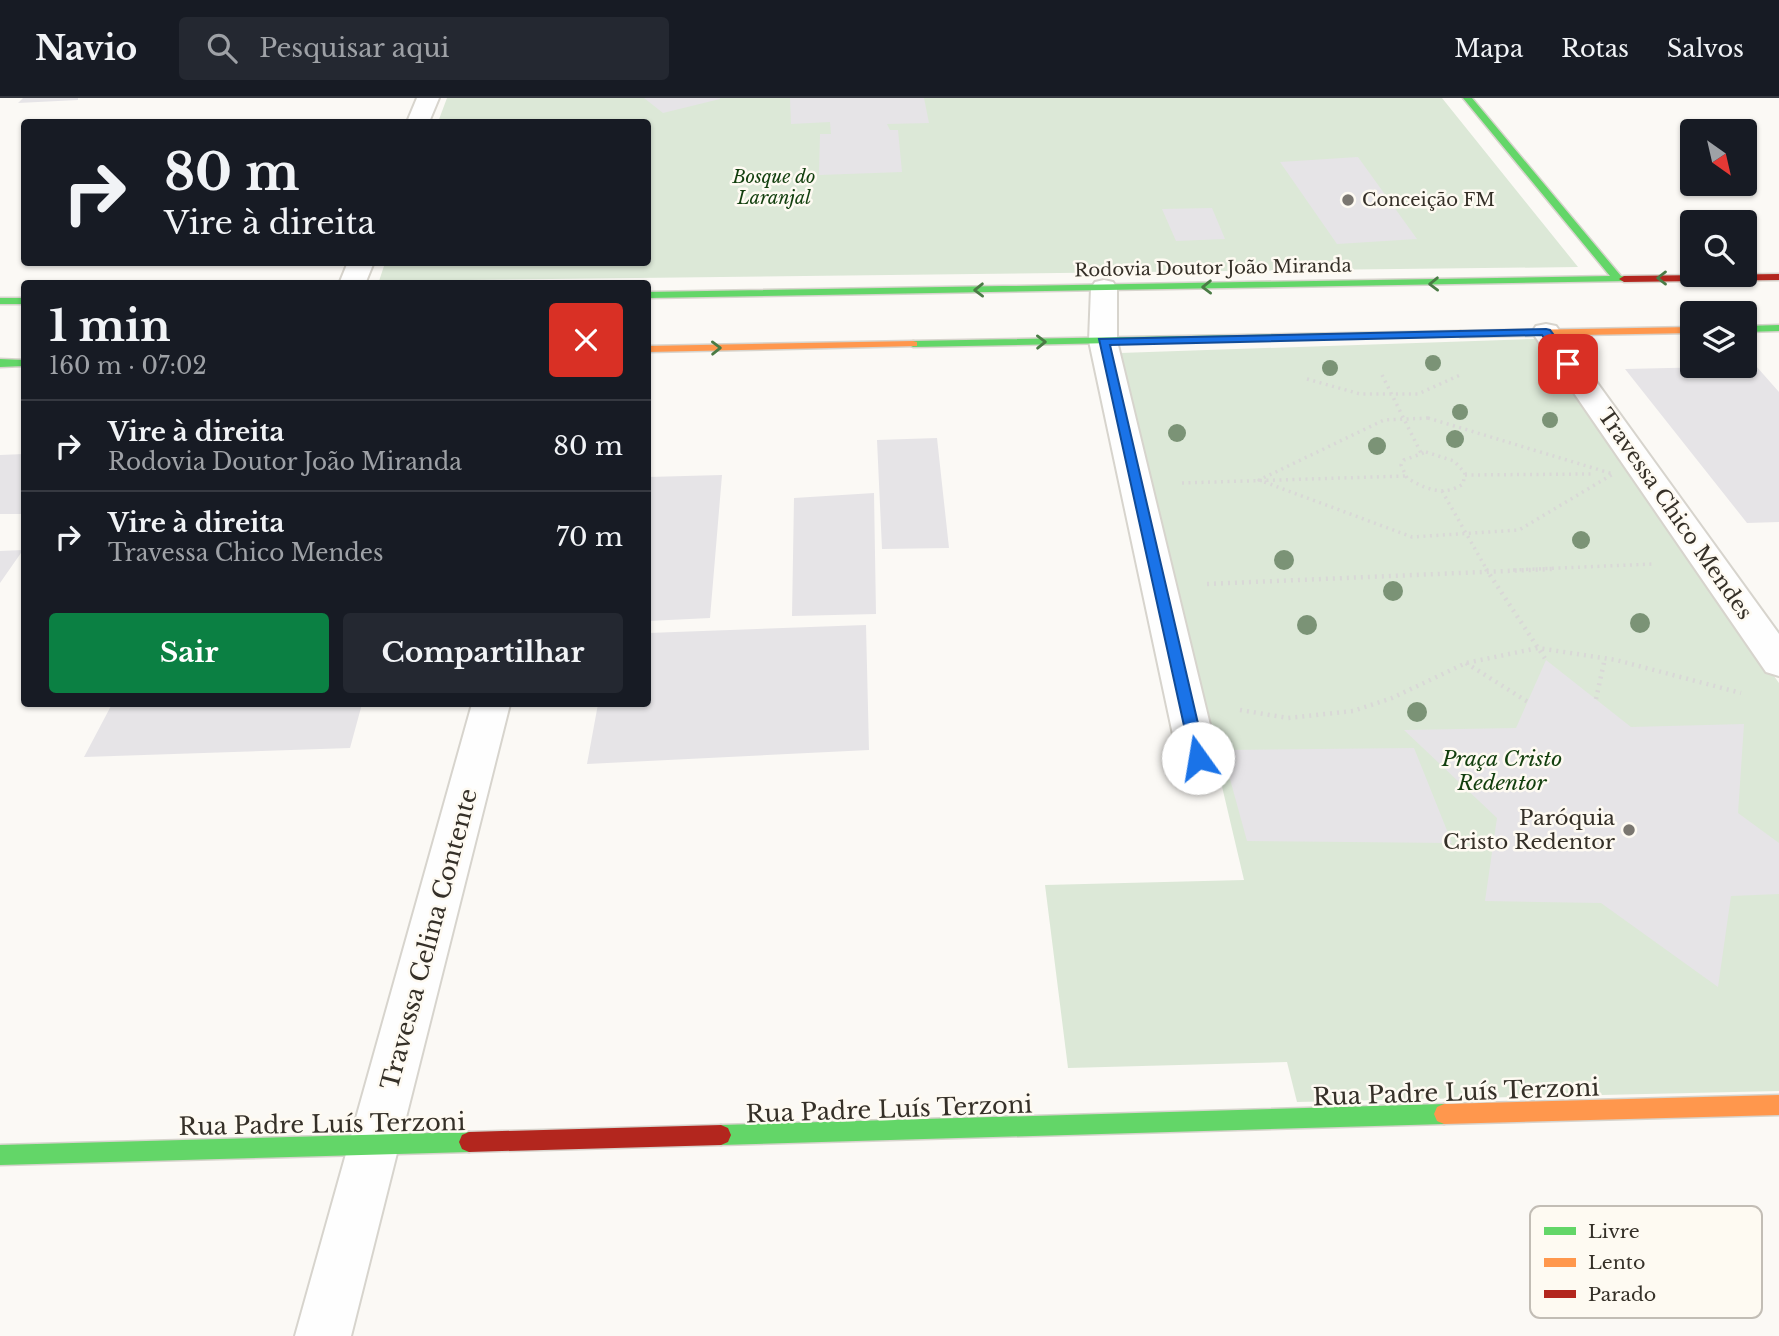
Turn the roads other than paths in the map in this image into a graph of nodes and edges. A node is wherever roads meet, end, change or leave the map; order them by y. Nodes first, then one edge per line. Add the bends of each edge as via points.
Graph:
1 (428, 98) edge
2 (1467, 98) edge
3 (419, 119) edge
4 (1779, 277) edge
5 (1617, 278) junction
6 (1104, 288) junction
7 (651, 295) edge
8 (0, 301) edge
9 (21, 301) edge
10 (1779, 328) edge
11 (1757, 329) edge
12 (1680, 330) edge
13 (1546, 332) junction
14 (1103, 341) junction
15 (651, 349) edge
16 (0, 363) edge
17 (21, 363) edge
18 (1779, 662) edge
19 (490, 707) edge
20 (1198, 758) dead end
21 (1779, 1105) edge
22 (373, 1146) junction
23 (0, 1155) edge
24 (323, 1336) edge

1 - 3 street
2 - 5 main road
4 -> 5 main road, Rodovia Doutor João Miranda
5 -> 6 main road, Rodovia Doutor João Miranda
6 -> 7 main road, Rodovia Doutor João Miranda
6 - 14 street
8 - 9 main road
10 - 11 main road
12 - 13 main road
13 - 14 main road
13 - 18 street, Travessa Chico Mendes
15 -> 14 main road
14 - 20 street
16 - 17 main road
19 - 22 street, Travessa Celina Contente
21 - 22 main road, Rua Padre Luís Terzoni
22 - 23 main road, Rua Padre Luís Terzoni
22 - 24 street, Travessa Celina Contente

